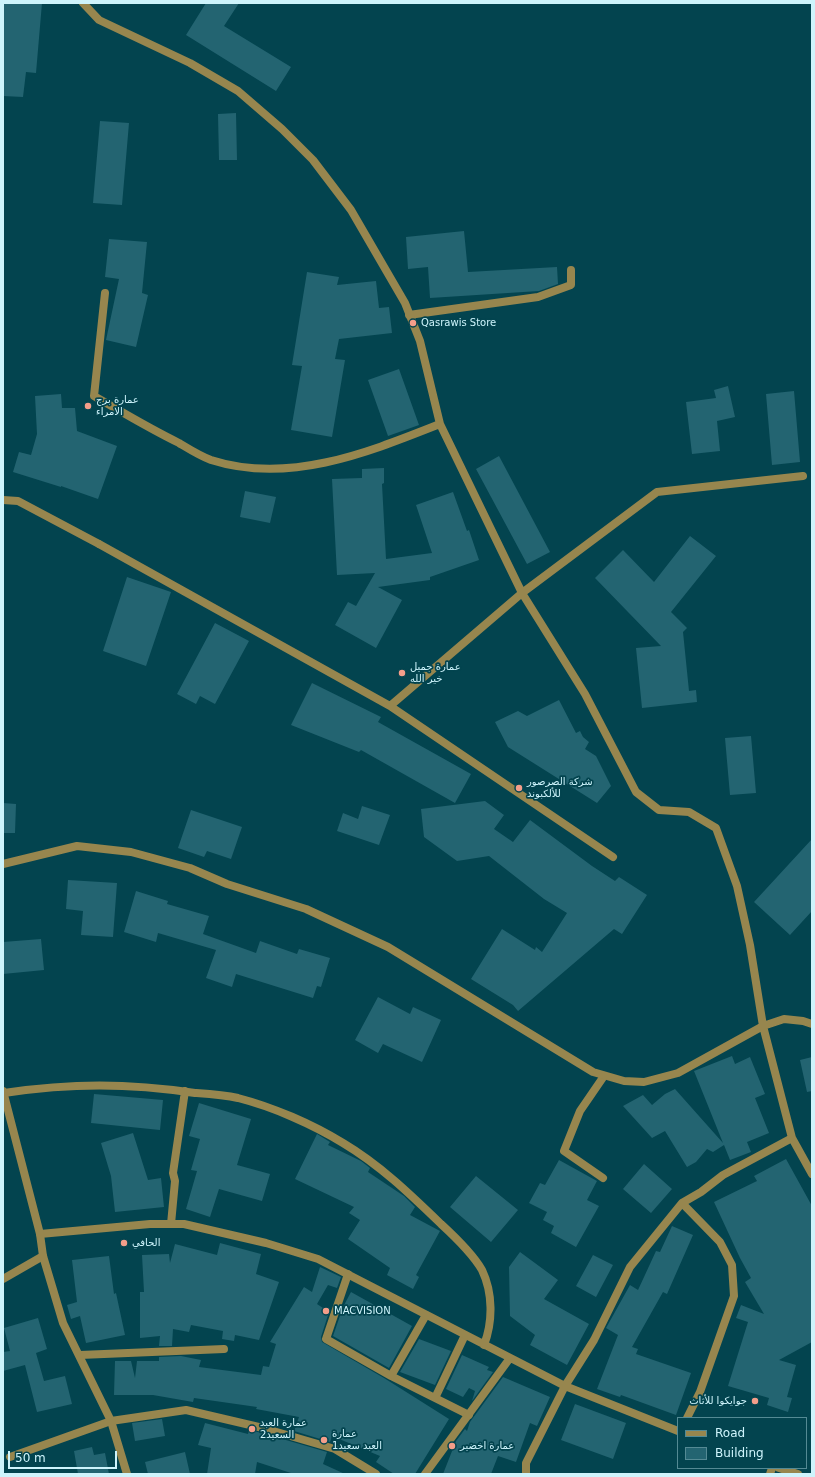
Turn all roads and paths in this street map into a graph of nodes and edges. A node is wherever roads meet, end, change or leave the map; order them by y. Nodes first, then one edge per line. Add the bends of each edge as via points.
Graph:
1 (83, 3) edge
2 (571, 270) dead end
3 (105, 293) dead end
4 (409, 315) junction
5 (440, 424) junction
6 (803, 476) dead end
7 (3, 500) edge
8 (522, 593) junction
9 (390, 706) junction
10 (613, 857) dead end
11 (3, 864) edge
12 (812, 1024) edge
13 (763, 1026) junction
14 (604, 1076) junction
15 (185, 1091) junction
16 (3, 1092) edge
17 (6, 1111) edge
18 (792, 1138) junction
19 (812, 1174) edge
20 (603, 1178) dead end
21 (682, 1203) junction
22 (171, 1224) junction
23 (40, 1234) junction
24 (43, 1256) junction
25 (348, 1274) junction
26 (3, 1279) edge
27 (426, 1315) junction
28 (465, 1335) junction
29 (484, 1345) junction
30 (224, 1349) dead end
31 (80, 1356) junction
32 (510, 1358) junction
33 (391, 1376) junction
34 (565, 1386) junction
35 (435, 1398) junction
36 (469, 1415) junction
37 (688, 1417) edge
38 (111, 1421) junction
39 (677, 1431) edge
40 (10, 1457) dead end
41 (783, 1469) edge
42 (127, 1474) edge
43 (376, 1474) edge
44 (425, 1474) edge
45 (526, 1474) edge
46 (798, 1474) edge

1 - 4 street via 99,20 190,63 238,91 282,129 313,160 351,210
2 - 4 street via 571,286 538,297
3 - 5 street via 94,396 210,459 240,467 292,468 328,462 382,447
4 - 5 street via 420,341
5 - 8 street
6 - 8 street via 657,492
7 - 9 street via 18,501 99,544
8 - 9 street
8 - 13 street via 585,694 636,792 659,810 689,812 716,828 737,886 750,945
9 - 10 street
11 - 14 street via 77,846 131,852 190,868 227,884 306,909 388,947 593,1072
12 - 13 street via 784,1019
13 - 14 street via 678,1073 644,1082
13 - 18 street
14 - 20 street via 580,1111 564,1151
15 - 16 street via 96,1084
15 - 22 street via 173,1173
15 - 29 street via 238,1098 296,1118 343,1143 395,1179 453,1236 481,1269 489,1290 491,1314
16 - 17 street
17 - 23 street
18 - 19 street
18 - 21 street via 723,1175
21 - 34 street via 630,1267 594,1340
21 - 37 street via 720,1242 732,1265 734,1296 700,1392
22 - 23 street via 86,1228
22 - 25 street via 210,1229 266,1243 318,1259
23 - 24 street
24 - 26 street
24 - 31 street via 63,1323
25 - 27 street
25 - 33 street via 326,1339
27 - 28 street
27 - 33 street
28 - 29 street
28 - 35 street
29 - 32 street
30 - 31 street
31 - 38 street
32 - 34 street
32 - 36 street
33 - 35 street
34 - 39 street
34 - 45 street via 526,1463
35 - 36 street
36 - 44 street
38 - 40 street
38 - 42 street
38 - 43 street via 186,1410 263,1428 335,1449
41 - 46 street

